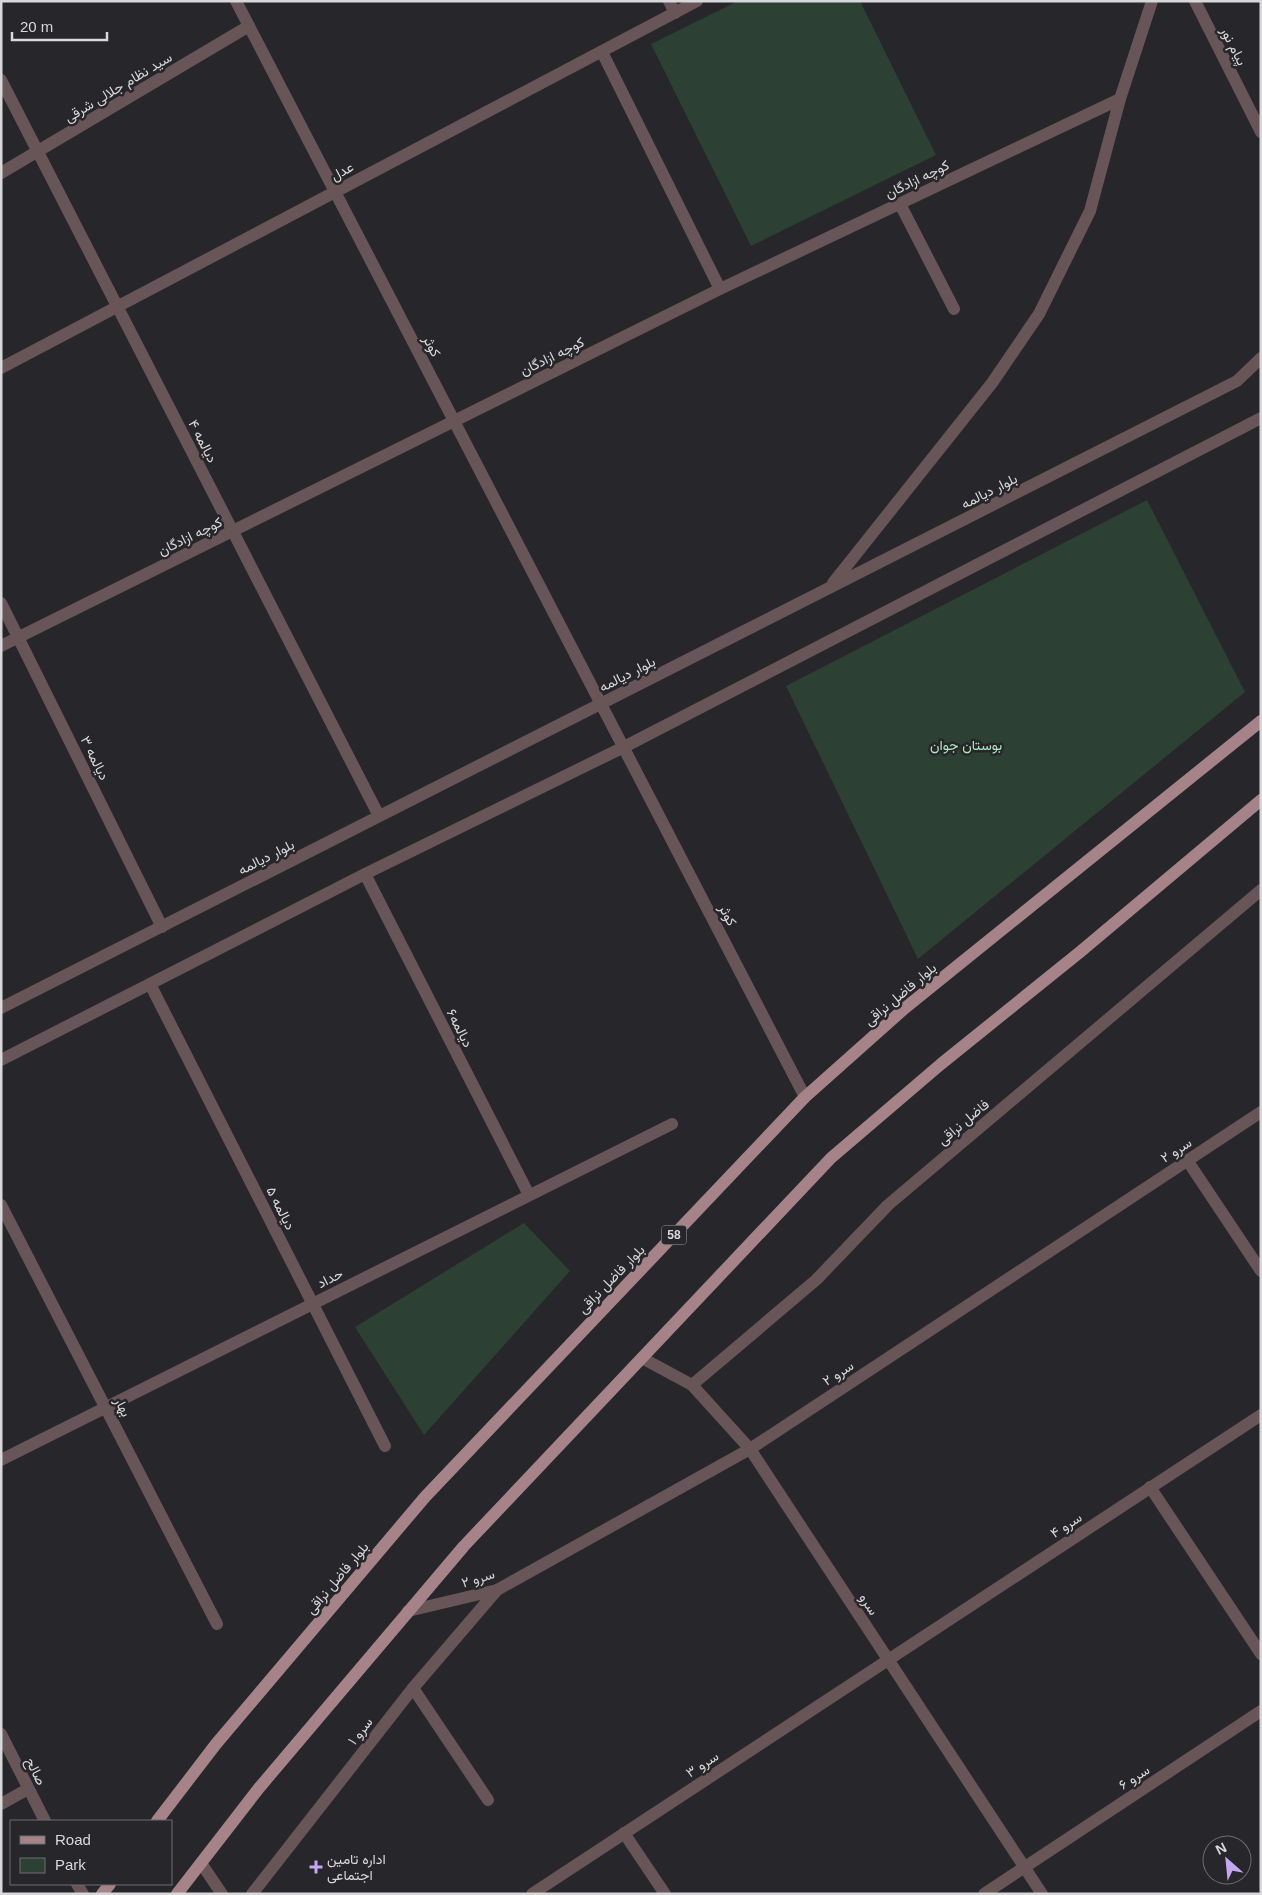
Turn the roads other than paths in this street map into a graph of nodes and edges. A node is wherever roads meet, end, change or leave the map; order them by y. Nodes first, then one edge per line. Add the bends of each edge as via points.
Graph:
1 (236, 1) edge
2 (669, 1) edge
3 (697, 1) edge
4 (1152, 1) edge
5 (1194, 1) edge
6 (675, 13) junction
7 (249, 26) junction
8 (602, 52) junction
9 (1, 80) edge
10 (1120, 99) junction
11 (1261, 132) edge
12 (38, 152) junction
13 (1, 172) edge
14 (335, 192) junction
15 (900, 204) junction
16 (720, 289) junction
17 (118, 307) junction
18 (954, 309) dead end
19 (1261, 358) edge
20 (1, 368) edge
21 (1261, 418) edge
22 (454, 421) junction
23 (233, 532) junction
24 (830, 588) junction
25 (1, 603) edge
26 (18, 637) junction
27 (1, 646) edge
28 (601, 704) junction
29 (1261, 721) edge
30 (624, 746) junction
31 (1261, 800) edge
32 (379, 816) junction
33 (365, 874) junction
34 (1261, 890) edge
35 (162, 927) junction
36 (150, 984) junction
37 (1, 1008) edge
38 (1, 1060) edge
39 (805, 1097) junction
40 (1261, 1112) edge
41 (672, 1124) dead end
42 (1187, 1160) junction
43 (528, 1196) junction
44 (1, 1205) edge
45 (1261, 1271) edge
46 (313, 1304) junction
47 (642, 1358) junction
48 (692, 1385) junction
49 (106, 1407) junction
50 (1261, 1415) edge
51 (385, 1446) dead end
52 (750, 1449) junction
53 (1, 1460) edge
54 (1150, 1488) junction
55 (497, 1590) junction
56 (408, 1611) junction
57 (217, 1624) dead end
58 (1261, 1654) edge
59 (888, 1660) junction
60 (413, 1688) junction
61 (1261, 1711) edge
62 (1, 1734) edge
63 (28, 1789) junction
64 (488, 1800) dead end
65 (1, 1804) edge
66 (44, 1820) edge
67 (158, 1820) edge
68 (624, 1833) junction
69 (201, 1863) junction
70 (1025, 1867) junction
71 (177, 1894) edge
72 (222, 1894) edge
73 (252, 1894) edge
74 (532, 1894) edge
75 (665, 1894) edge
76 (984, 1894) edge
77 (1042, 1894) edge

1 - 7 street, کوثر
2 - 6 street
3 - 6 street, عدل
4 - 10 street
5 - 11 street, پیام نور
6 - 8 street, عدل
7 - 12 street, سید نظام جلالی شرقی
7 - 14 street, کوثر
8 - 14 street, عدل
8 - 16 street
9 - 12 street, دیالمه ۴
10 - 15 street, کوچه ازادگان
10 - 24 street via 1090,211 1038,314 992,383
12 - 13 street, سید نظام جلالی شرقی
12 - 17 street, دیالمه ۴
14 - 17 street, عدل
14 - 22 street, کوثر
15 - 16 street, کوچه ازادگان
15 - 18 street
16 - 22 street, کوچه ازادگان
17 - 20 street, عدل
17 - 23 street, دیالمه ۴
19 - 24 street, بلوار دیالمه via 1237,381
21 - 30 street
22 - 23 street, کوچه ازادگان
22 - 28 street, کوثر
23 - 26 street, کوچه ازادگان
23 - 32 street, دیالمه ۴
24 - 28 street, بلوار دیالمه
25 - 26 street, دیالمه ۳
26 - 27 street, کوچه ازادگان
26 - 35 street, دیالمه ۳
28 - 30 street, کوثر
28 - 32 street, بلوار دیالمه
29 - 39 main road, بلوار فاضل نراقی / 58 via 905,1008
30 - 33 street
30 - 39 street, کوثر
31 - 47 main road via 831,1158
32 - 35 street, بلوار دیالمه
33 - 36 street
33 - 43 street, دیالمه۶
34 - 48 street, فاضل نراقی via 888,1205 816,1280
35 - 37 street, بلوار دیالمه
36 - 38 street
36 - 46 street, دیالمه ۵
39 - 67 main road, بلوار فاضل نراقی / 58 via 425,1497 216,1744
40 - 42 street, سرو ۲
41 - 43 street, حداد
42 - 45 street
42 - 52 street, سرو ۲
43 - 46 street, حداد
44 - 49 street, بهار
46 - 49 street, حداد
46 - 51 street, دیالمه ۵
47 - 48 street, سرو
47 - 56 main road via 464,1546
48 - 52 street, سرو
49 - 53 street, حداد
49 - 57 street, بهار
50 - 54 street, سرو ۴
52 - 55 street, سرو ۲
52 - 59 street, سرو
54 - 58 street
54 - 59 street, سرو ۴
55 - 56 street, سرو ۲
55 - 60 street, سرو ۱
56 - 69 main road via 259,1788
59 - 68 street, سرو ۳
59 - 70 street, سرو
60 - 64 street
60 - 73 street, سرو ۱
61 - 70 street, سرو ۶
62 - 63 street, صالح
63 - 65 street
63 - 66 street, صالح
68 - 74 street, سرو ۳
68 - 75 street
69 - 71 main road
69 - 72 street
70 - 76 street, سرو ۶
70 - 77 street, سرو

